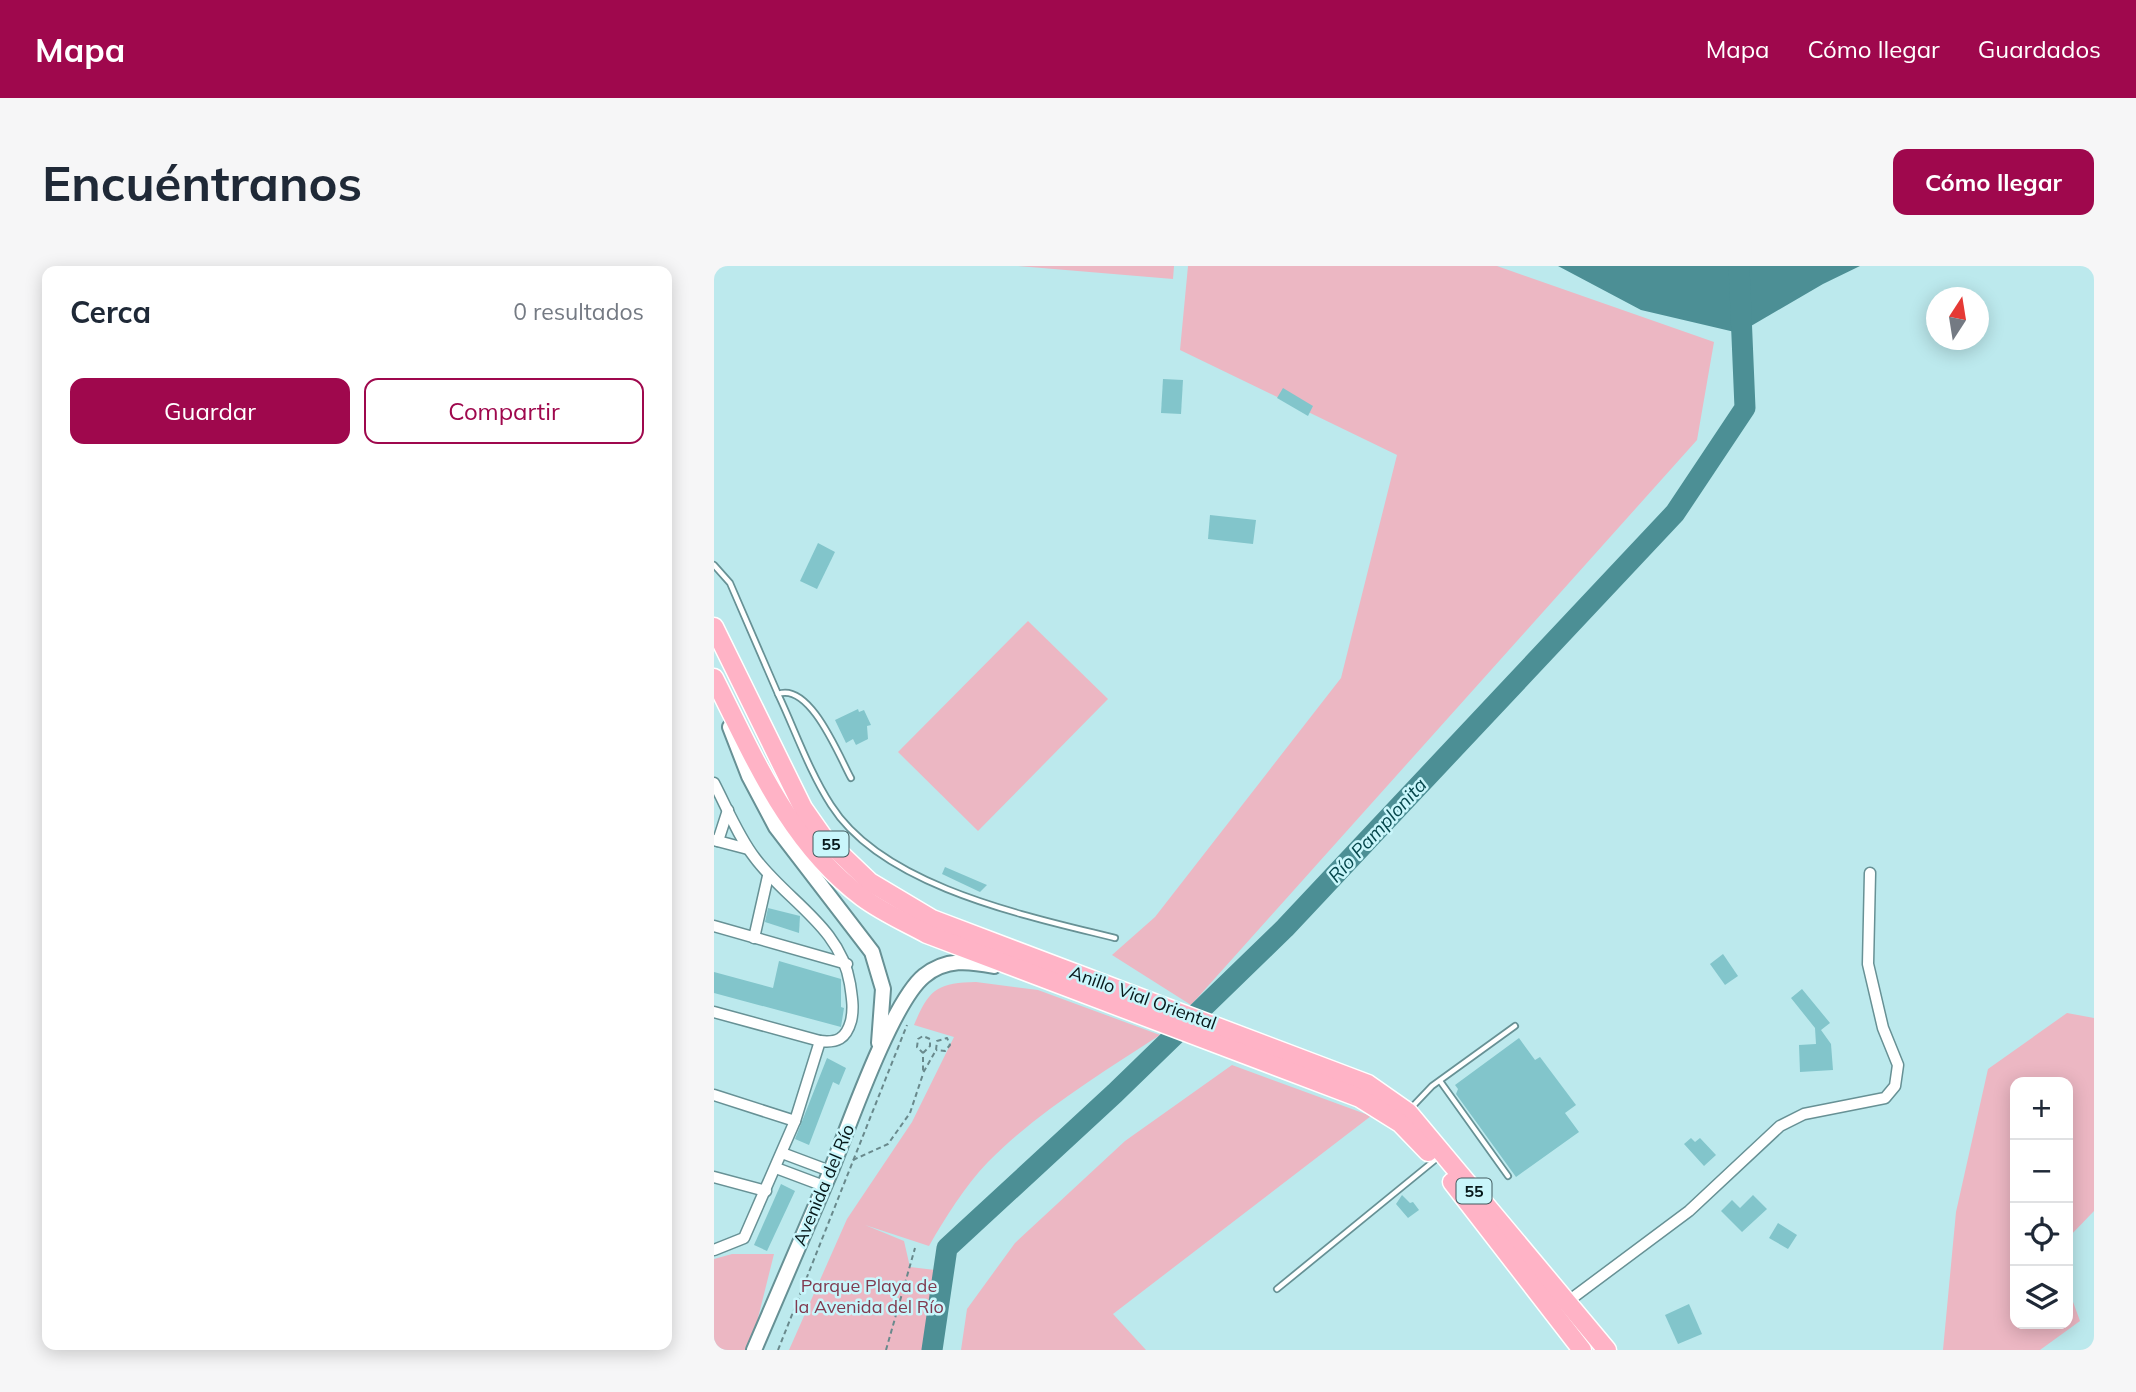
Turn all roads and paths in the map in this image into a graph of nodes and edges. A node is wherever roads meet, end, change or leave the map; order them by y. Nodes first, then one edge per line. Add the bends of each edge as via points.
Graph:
1 (714, 565) edge
2 (714, 627) edge
3 (714, 678) edge
4 (714, 686) edge
5 (778, 694) junction
6 (851, 778) dead end
7 (714, 783) edge
8 (728, 810) junction
9 (716, 840) edge
10 (748, 849) junction
11 (1870, 873) dead end
12 (768, 876) junction
13 (714, 926) edge
14 (754, 938) junction
15 (1115, 938) dead end
16 (847, 964) junction
17 (1039, 971) junction
18 (714, 1012) edge
19 (911, 1015) dead end
20 (1515, 1026) dead end
21 (820, 1041) junction
22 (936, 1050) dead end
23 (923, 1053) junction
24 (877, 1059) junction
25 (1315, 1071) junction
26 (923, 1073) junction
27 (1440, 1081) junction
28 (714, 1096) edge
29 (1408, 1112) junction
30 (795, 1121) junction
31 (782, 1153) junction
32 (852, 1160) junction
33 (1434, 1160) junction
34 (776, 1168) junction
35 (830, 1171) junction
36 (1508, 1176) dead end
37 (714, 1177) edge
38 (824, 1186) junction
39 (766, 1191) junction
40 (915, 1248) dead end
41 (714, 1250) edge
42 (1277, 1289) dead end
43 (1567, 1302) junction
44 (754, 1350) edge
45 (778, 1350) edge
46 (886, 1350) edge
47 (1582, 1350) edge
48 (1606, 1350) edge

1 - 5 lane via 730,583
2 - 17 highway, Anillo Vial Oriental / 55 via 797,797 824,838 870,882 898,901
3 - 17 highway, Anillo Vial Oriental / 55 via 768,785 815,855 890,915 927,934
4 - 24 main road, Avenida del Río via 749,776 776,827 872,952 883,989
5 - 6 lane via 792,693 810,705
5 - 15 lane via 831,806 879,855 936,884 1017,914
7 - 8 street
8 - 9 street
8 - 10 street
9 - 10 street
10 - 12 street
11 - 43 street via 1868,964 1883,1028 1898,1065 1895,1086 1885,1098 1804,1114 1780,1126 1689,1211
12 - 14 street
12 - 16 street via 815,917
13 - 14 street
14 - 16 street
16 - 21 street via 854,1009 849,1027 835,1043
17 - 24 main road, Avenida del Río via 970,961 944,963 922,977 904,1002
17 - 25 highway, Anillo Vial Oriental / 55
18 - 21 street
19 - 32 path
20 - 27 lane
21 - 30 street
22 - 26 path
23 - 23 path via 916,1047 923,1036 930,1039
23 - 26 path
24 - 35 main road, Avenida del Río
25 - 29 highway, Anillo Vial Oriental / 55 via 1368,1084
25 - 33 highway, Anillo Vial Oriental / 55 via 1400,1122
26 - 32 path via 910,1113 888,1144
27 - 29 lane
27 - 36 lane
28 - 30 street
29 - 43 highway, Anillo Vial Oriental / 55
30 - 31 street
31 - 34 street
31 - 35 street
32 - 45 path
33 - 42 lane
33 - 47 highway, Anillo Vial Oriental / 55
34 - 38 street
34 - 39 street
35 - 38 main road, Avenida del Río
37 - 39 street
38 - 44 main road, Avenida del Río
39 - 41 street via 744,1238
40 - 46 path
43 - 48 highway, Anillo Vial Oriental / 55

